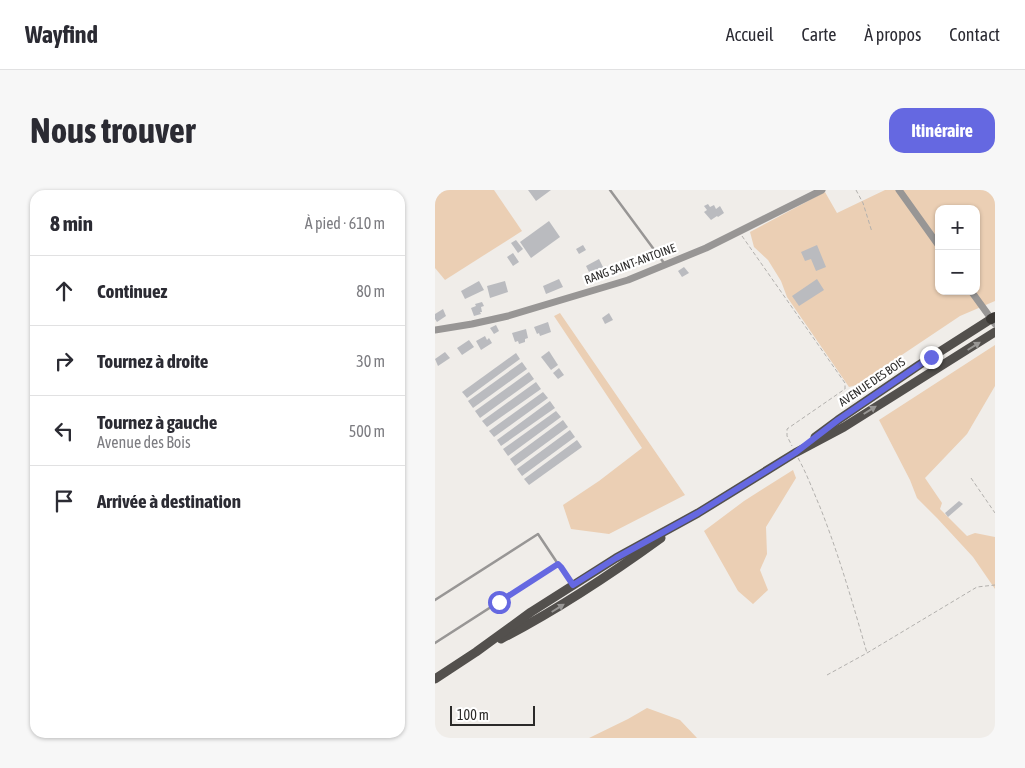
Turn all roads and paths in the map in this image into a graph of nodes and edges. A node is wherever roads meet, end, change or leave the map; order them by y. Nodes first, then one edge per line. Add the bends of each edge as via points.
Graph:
1 (610, 190) edge
2 (822, 190) edge
3 (856, 190) edge
4 (899, 190) edge
5 (738, 232) junction
6 (872, 232) dead end
7 (935, 240) edge
8 (665, 265) junction
9 (974, 295) edge
10 (994, 320) edge
11 (435, 330) edge
12 (995, 332) edge
13 (795, 453) junction
14 (971, 478) dead end
15 (698, 513) junction
16 (995, 513) edge
17 (558, 564) junction
18 (573, 585) junction
19 (995, 585) edge
20 (579, 594) junction
21 (435, 600) edge
22 (435, 643) edge
23 (477, 652) junction
24 (867, 653) junction
25 (827, 675) dead end
26 (435, 680) edge

1 - 8 lane
2 - 5 street, RANG SAINT-ANTOINE
3 - 6 path
4 - 7 street
5 - 8 street, RANG SAINT-ANTOINE
5 - 13 path via 845,383 845,389 787,429
8 - 11 street, RANG SAINT-ANTOINE via 628,280 508,316
9 - 10 street
10 - 13 main road, AVENUE DES BOIS via 862,403
13 -> 12 main road, AVENUE DES BOIS via 844,427
13 - 15 main road, AVENUE DES BOIS
13 - 24 path via 844,571
14 - 16 path
15 - 18 main road, AVENUE DES BOIS
15 - 20 main road, AVENUE DES BOIS
17 - 18 lane
17 - 21 lane via 538,534
17 - 22 lane
18 - 20 lane
18 - 23 main road, AVENUE DES BOIS
19 - 24 path via 977,587
23 -> 20 main road, AVENUE DES BOIS
23 - 26 main road, AVENUE DES BOIS
24 - 25 path

